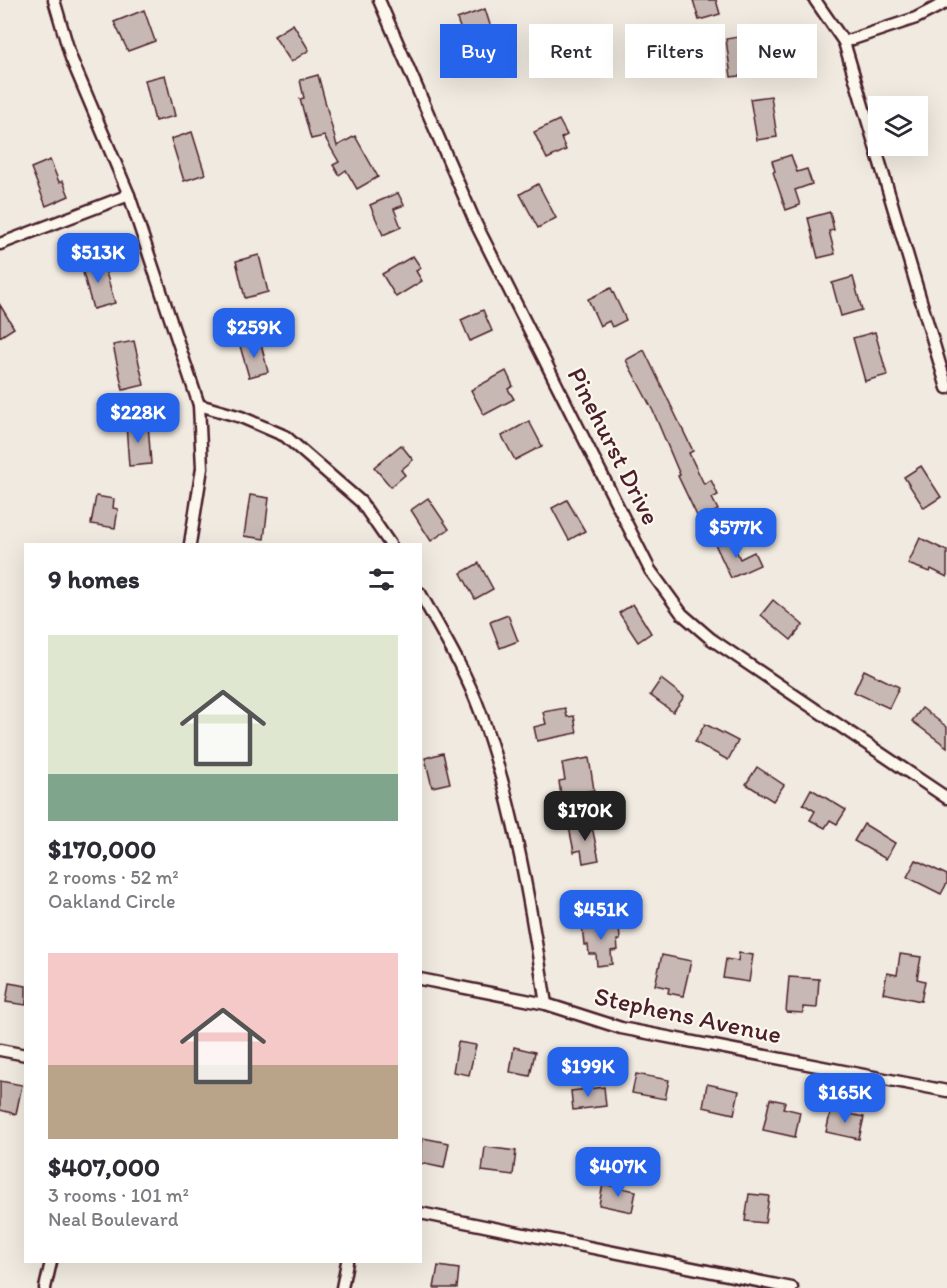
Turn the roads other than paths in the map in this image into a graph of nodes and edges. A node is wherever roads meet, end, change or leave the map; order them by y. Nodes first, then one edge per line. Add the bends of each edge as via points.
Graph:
1 (54, 0) edge
2 (379, 0) edge
3 (814, 0) edge
4 (947, 2) edge
5 (844, 42) junction
6 (129, 195) junction
7 (0, 244) edge
8 (947, 388) edge
9 (199, 405) junction
10 (190, 543) edge
11 (389, 543) edge
12 (422, 597) edge
13 (947, 798) edge
14 (422, 979) edge
15 (546, 1004) junction
16 (0, 1050) edge
17 (24, 1055) edge
18 (947, 1091) edge
19 (422, 1213) edge
20 (51, 1263) edge
21 (346, 1263) edge
22 (45, 1288) edge
23 (342, 1288) edge
24 (792, 1288) edge

1 - 6 street via 71,58
2 - 13 street, Pinehurst Drive via 476,224 650,570 682,614 711,639
3 - 5 street
4 - 5 street via 916,18
5 - 8 street
6 - 7 street
6 - 9 street
9 - 10 street via 202,468
9 - 11 street via 285,436 361,502
12 - 15 street via 480,710 504,792
14 - 15 street, Stephens Avenue
15 - 18 street, Stephens Avenue via 621,1028
16 - 17 street
19 - 24 street
20 - 22 street
21 - 23 street

